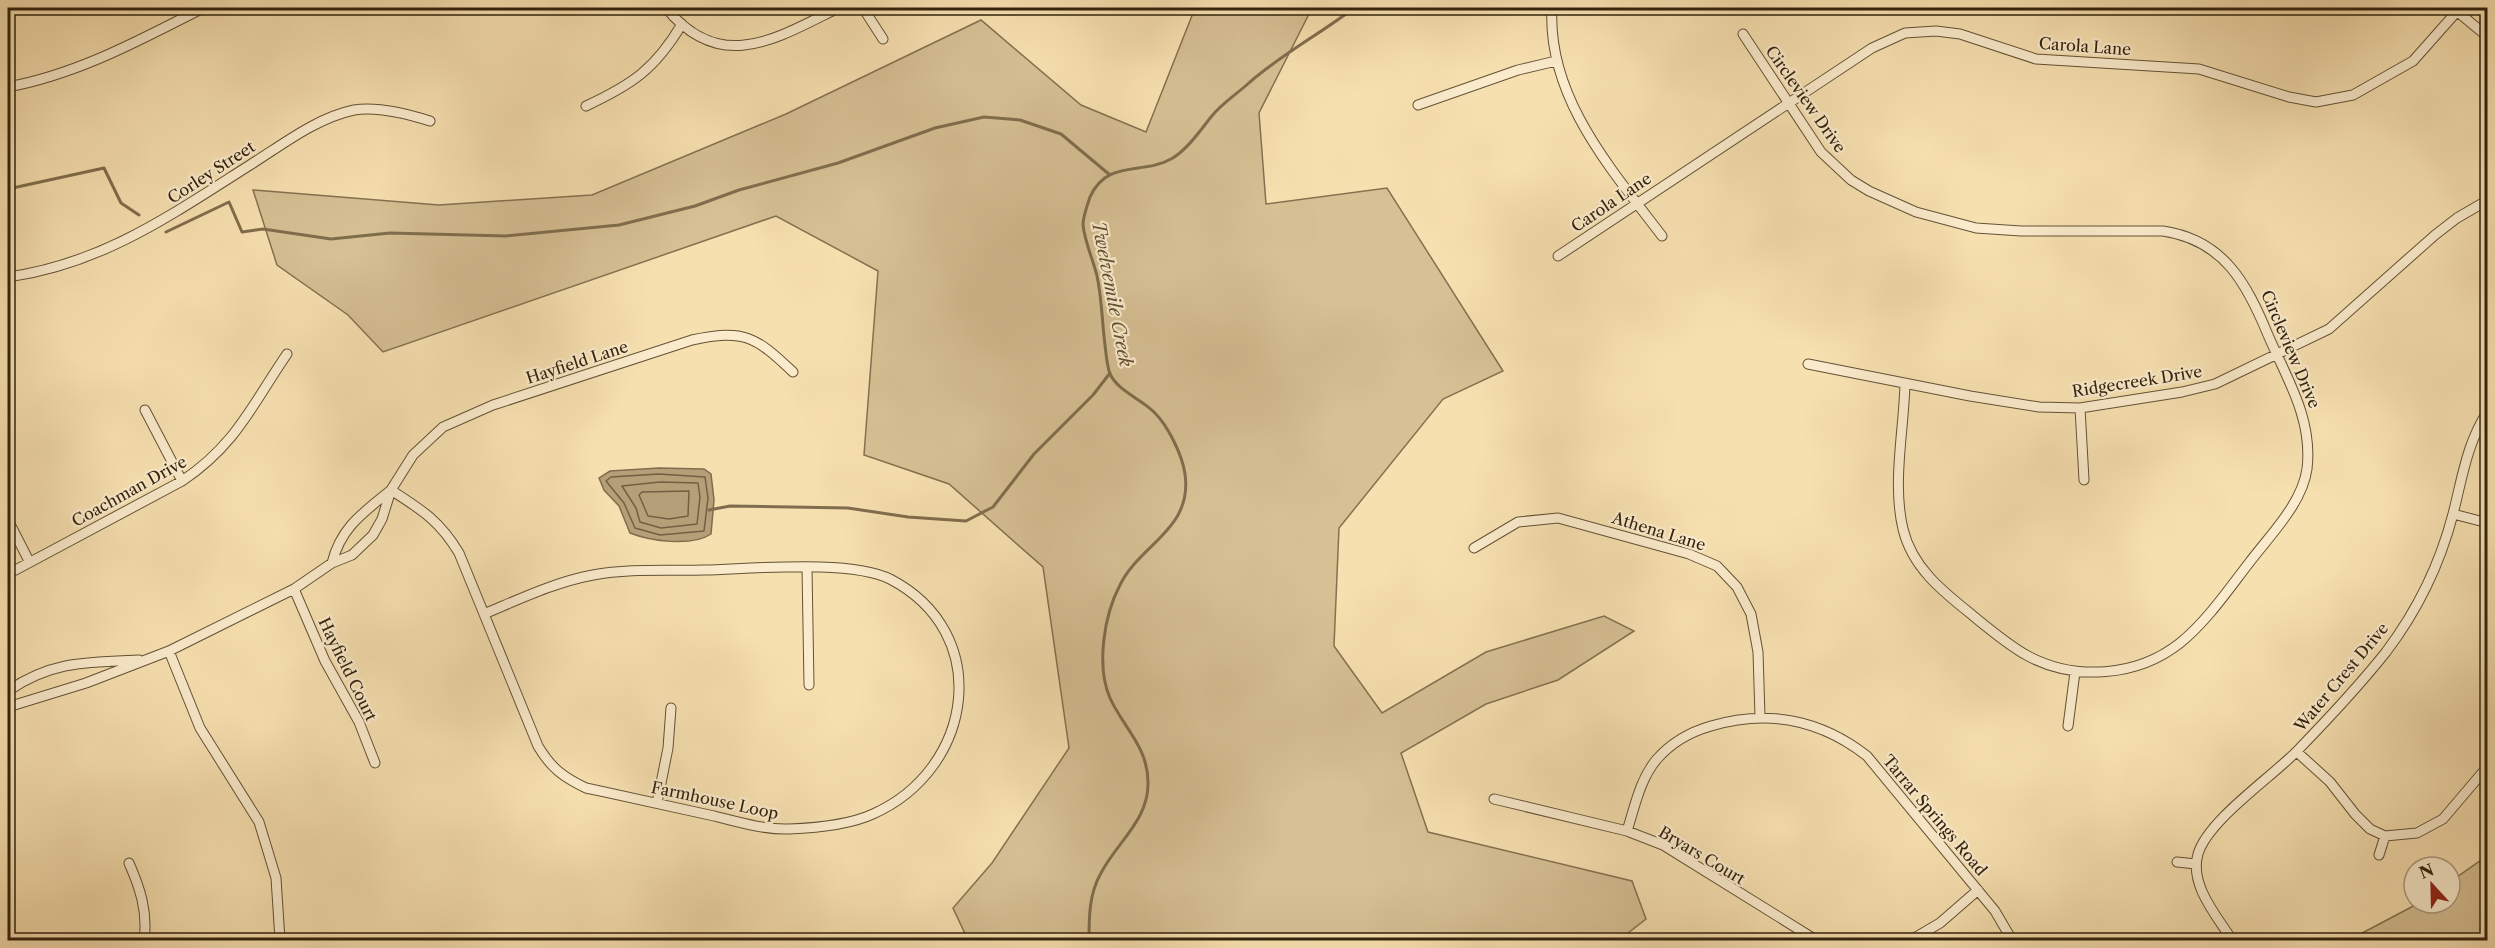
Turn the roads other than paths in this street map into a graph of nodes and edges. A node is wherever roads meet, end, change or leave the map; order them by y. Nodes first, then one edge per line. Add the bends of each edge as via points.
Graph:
1 (203, 8) edge
2 (666, 8) edge
3 (838, 8) edge
4 (863, 8) edge
5 (1552, 8) edge
6 (2457, 8) edge
7 (682, 24) junction
8 (1743, 34) dead end
9 (2487, 37) edge
10 (883, 39) dead end
11 (1556, 61) junction
12 (8, 87) edge
13 (1787, 104) junction
14 (1418, 105) dead end
15 (586, 106) dead end
16 (430, 121) dead end
17 (2487, 200) edge
18 (1637, 203) junction
19 (1662, 236) dead end
20 (1558, 256) dead end
21 (8, 277) edge
22 (287, 354) dead end
23 (2277, 356) junction
24 (1808, 364) dead end
25 (793, 372) dead end
26 (1905, 383) junction
27 (2080, 408) junction
28 (145, 410) dead end
29 (2487, 411) edge
30 (2084, 480) dead end
31 (182, 481) junction
32 (391, 490) junction
33 (2453, 514) junction
34 (8, 520) edge
35 (2487, 523) edge
36 (1474, 548) dead end
37 (29, 561) junction
38 (332, 563) junction
39 (807, 568) junction
40 (8, 574) edge
41 (294, 589) junction
42 (484, 614) junction
43 (169, 651) junction
44 (147, 660) junction
45 (2075, 672) junction
46 (809, 685) dead end
47 (8, 691) edge
48 (8, 707) edge
49 (671, 708) dead end
50 (1760, 717) junction
51 (2068, 726) dead end
52 (2297, 752) junction
53 (375, 763) dead end
54 (2487, 766) edge
55 (1494, 799) dead end
56 (657, 803) junction
57 (1627, 831) junction
58 (2385, 836) junction
59 (2379, 855) dead end
60 (2177, 862) dead end
61 (129, 863) dead end
62 (2196, 864) junction
63 (1978, 890) junction
64 (144, 940) edge
65 (280, 940) edge
66 (1814, 940) edge
67 (1911, 940) edge
68 (2012, 940) edge
69 (2232, 940) edge

1 - 12 street via 93,63
2 - 7 street
3 - 7 street via 753,46 731,46
4 - 10 street
5 - 11 street
6 - 9 street
6 - 13 street, Carola Lane via 2413,62 2343,98 2316,102 2199,69 2036,58 1960,34 1925,30 1896,36 1872,48
7 - 15 street via 664,53 642,76
8 - 13 street, Circleview Drive
11 - 14 street
11 - 18 street via 1581,122
13 - 18 street, Carola Lane
13 - 23 street, Circleview Drive via 1821,152 1851,180 1945,222 1998,231 2163,231 2193,239 2219,256 2247,287
16 - 21 street, Corley Street via 386,111 339,114 296,136 138,235 68,265
17 - 23 street, Ridgecreek Drive via 2435,235 2329,330
18 - 19 street
18 - 20 street, Carola Lane
22 - 31 street, Coachman Drive via 221,451
23 - 27 street, Ridgecreek Drive via 2215,384
23 - 45 street, Circleview Drive via 2299,402 2307,430 2305,477 2288,510 2220,601 2181,642 2166,653 2131,667
24 - 26 street, Ridgecreek Drive
25 - 32 street, Hayfield Lane via 768,347 738,334 692,340 493,405 442,427 413,455
26 - 27 street, Ridgecreek Drive via 2016,404
26 - 45 street, Circleview Drive via 1898,493 1903,530 1910,548 1930,580 1982,623 2027,655
27 - 30 street
28 - 31 street
29 - 33 street, Water Crest Drive via 2470,447
31 - 37 street, Coachman Drive
32 - 38 street, Hayfield Lane via 355,519 337,543
32 - 38 street, Hayfield Lane via 373,535 352,555
32 - 42 street, Farmhouse Loop via 446,530
33 - 35 street
33 - 52 street, Water Crest Drive via 2430,581 2397,636
34 - 37 street
36 - 50 street, Athena Lane via 1509,525 1558,518 1689,554 1717,566 1737,587 1751,614 1758,652
37 - 40 street, Coachman Drive
38 - 41 street, Hayfield Lane
39 - 42 street, Farmhouse Loop via 595,574 556,584
39 - 46 street
39 - 56 street, Farmhouse Loop via 866,570 888,578 908,590 934,615 947,635 957,668 959,712 935,765 920,782 872,815 807,828 786,830 752,825
41 - 43 street, Hayfield Lane
41 - 53 street, Hayfield Court
42 - 56 street, Farmhouse Loop via 538,746 550,766 562,777 586,788
43 - 44 street, Hayfield Lane
43 - 65 street via 200,728 260,822 276,878
44 - 47 street, Hayfield Lane via 50,668
44 - 48 street, Hayfield Lane
45 - 51 street
49 - 56 street
50 - 57 street, Tarrar Springs Road via 1700,729 1672,745 1645,777
50 - 63 street, Tarrar Springs Road via 1803,722 1823,729 1867,756
52 - 58 street via 2330,782 2370,829
52 - 62 street, Water Crest Drive via 2221,822 2203,844
54 - 58 street via 2444,819 2417,833
55 - 57 street, Bryars Court
57 - 66 street, Bryars Court via 1681,856
58 - 59 street
60 - 62 street
61 - 64 street via 145,912
62 - 69 street via 2201,888
63 - 67 street via 1940,923
63 - 68 street, Tarrar Springs Road

